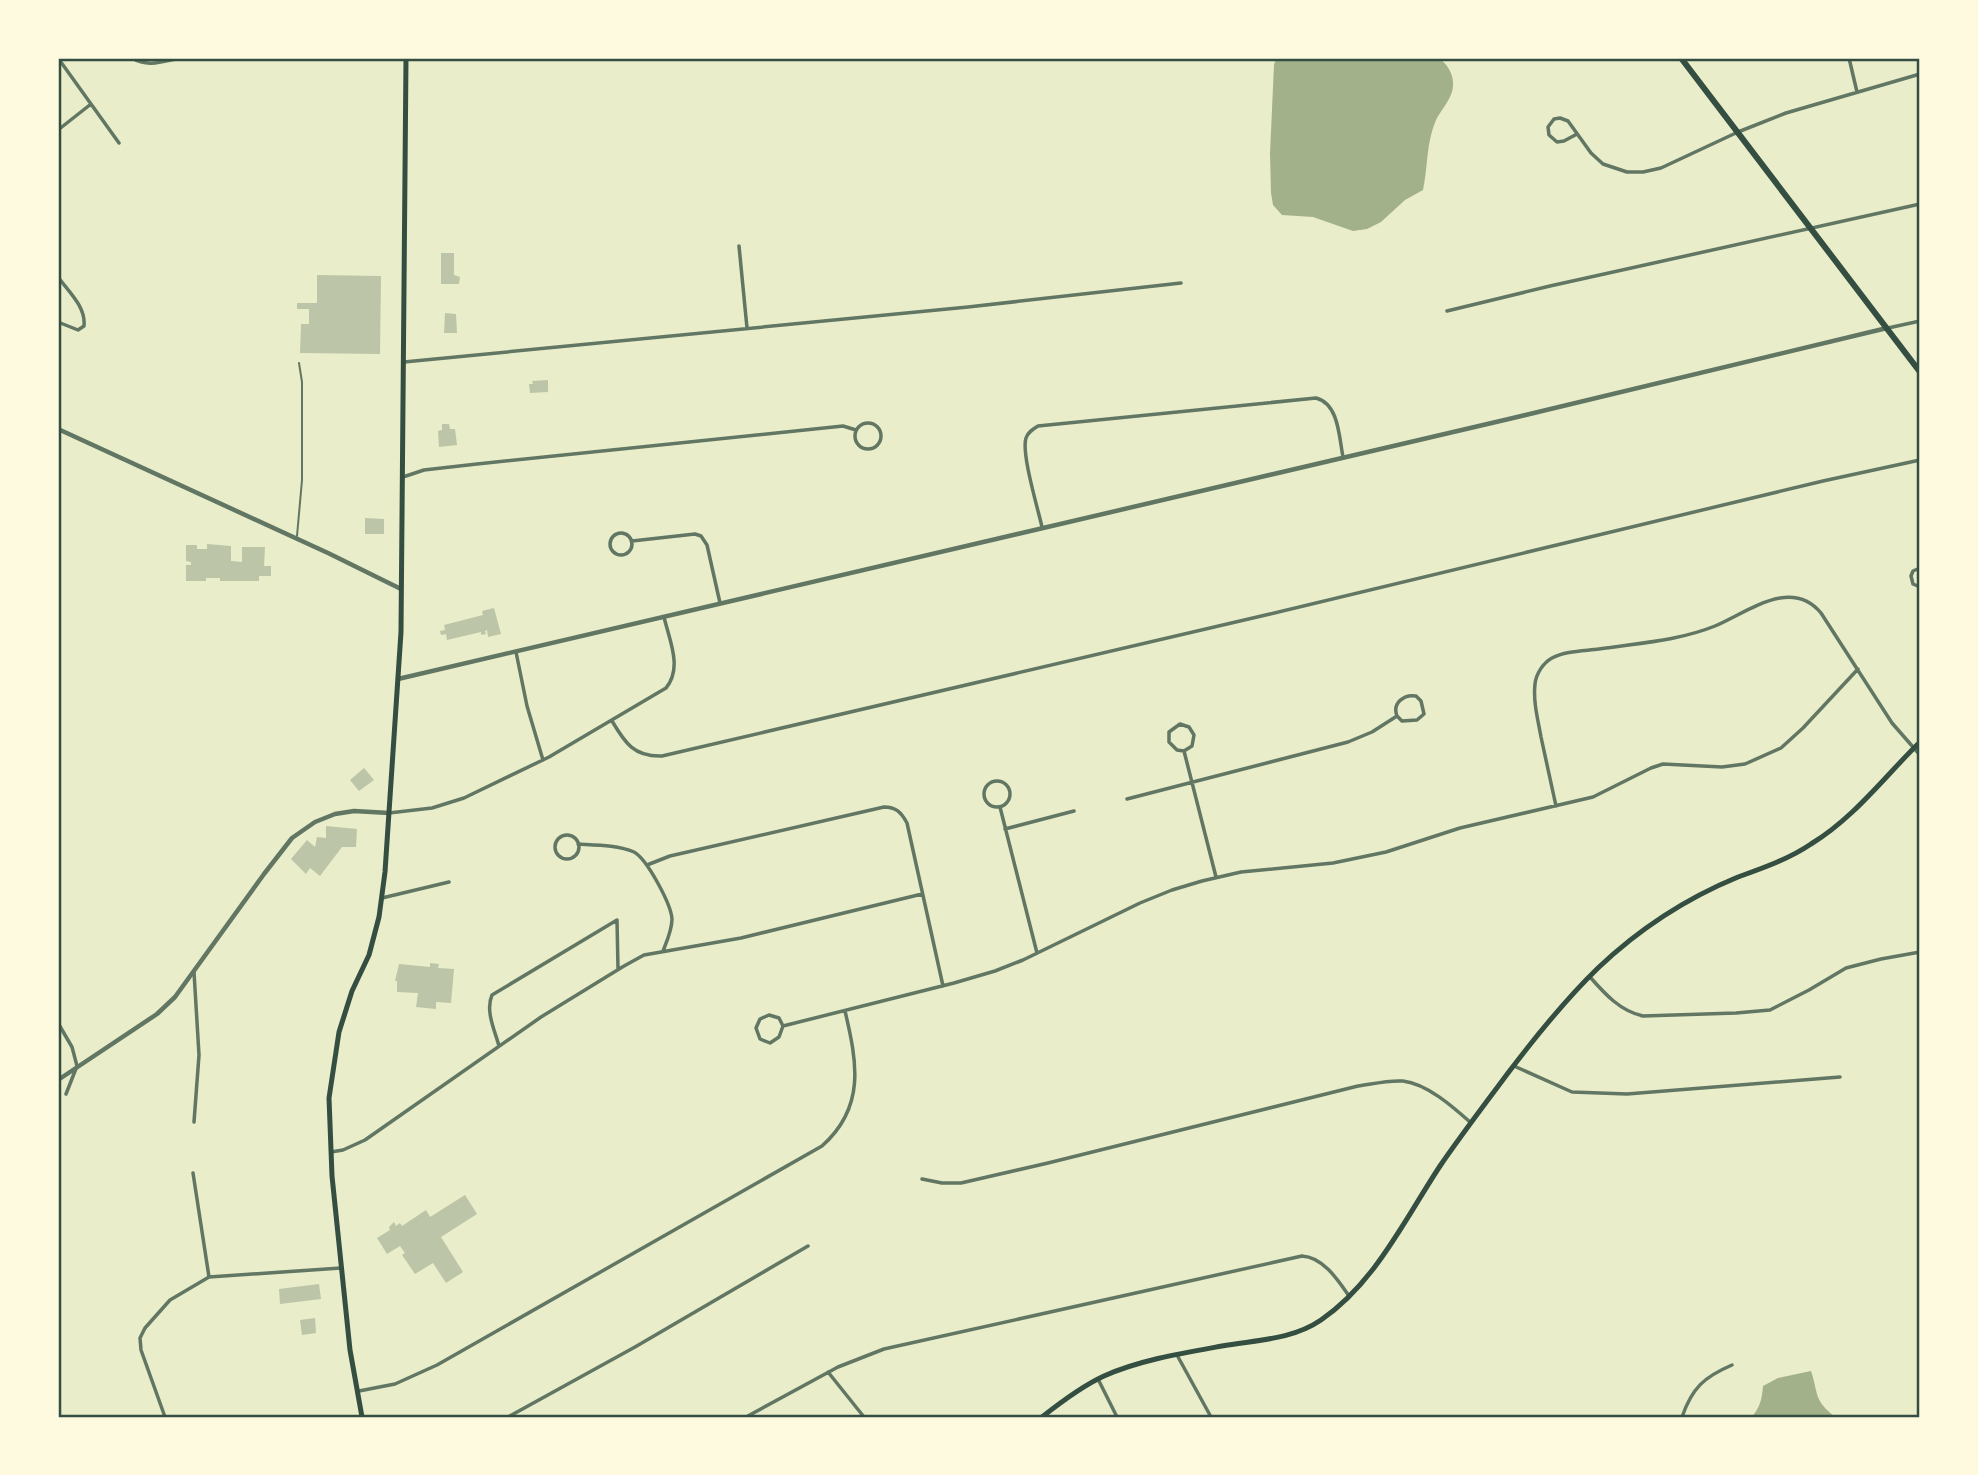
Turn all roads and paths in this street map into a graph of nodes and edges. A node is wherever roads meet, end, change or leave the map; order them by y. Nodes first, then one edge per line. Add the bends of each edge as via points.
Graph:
1 (58, 58) edge
2 (132, 58) edge
3 (181, 58) edge
4 (382, 58) edge
5 (397, 58) edge
6 (406, 58) edge
7 (1681, 58) edge
8 (1849, 58) edge
9 (1920, 74) edge
10 (1857, 92) junction
11 (91, 104) junction
12 (58, 130) edge
13 (1738, 132) junction
14 (1577, 134) junction
15 (119, 143) dead end
16 (1920, 204) edge
17 (1812, 229) junction
18 (739, 246) dead end
19 (58, 277) edge
20 (1181, 283) dead end
21 (1447, 311) dead end
22 (1920, 321) edge
23 (58, 322) edge
24 (747, 328) junction
25 (1887, 328) junction
26 (404, 362) junction
27 (299, 363) dead end
28 (1920, 372) edge
29 (58, 429) edge
30 (856, 430) junction
31 (1343, 457) junction
32 (1920, 460) edge
33 (401, 478) junction
34 (1042, 527) junction
35 (297, 539) junction
36 (632, 541) junction
37 (1920, 568) edge
38 (1920, 587) edge
39 (401, 589) junction
40 (720, 603) junction
41 (663, 617) junction
42 (516, 652) junction
43 (1857, 669) junction
44 (398, 679) junction
45 (1397, 716) junction
46 (612, 721) junction
47 (1920, 742) edge
48 (1914, 748) junction
49 (1184, 751) junction
50 (1920, 755) edge
51 (543, 760) junction
52 (1192, 782) junction
53 (1127, 799) dead end
54 (1556, 806) junction
55 (1000, 807) junction
56 (1074, 811) dead end
57 (388, 813) junction
58 (1005, 829) junction
59 (578, 844) junction
60 (647, 865) junction
61 (1216, 877) junction
62 (449, 882) dead end
63 (922, 894) junction
64 (382, 898) junction
65 (663, 951) junction
66 (1920, 952) edge
67 (1037, 953) junction
68 (618, 969) junction
69 (194, 972) junction
70 (1590, 977) junction
71 (943, 986) junction
72 (845, 1011) junction
73 (58, 1023) edge
74 (783, 1026) junction
75 (499, 1046) junction
76 (76, 1066) junction
77 (1514, 1066) junction
78 (1840, 1077) dead end
79 (58, 1080) edge
80 (66, 1094) dead end
81 (194, 1122) dead end
82 (1470, 1122) junction
83 (331, 1152) junction
84 (193, 1173) dead end
85 (922, 1179) dead end
86 (808, 1246) dead end
87 (342, 1267) junction
88 (209, 1277) junction
89 (1349, 1296) junction
90 (1177, 1356) junction
91 (1732, 1365) dead end
92 (828, 1371) junction
93 (1098, 1379) junction
94 (356, 1392) junction
95 (165, 1417) edge
96 (362, 1417) edge
97 (508, 1417) edge
98 (747, 1417) edge
99 (864, 1417) edge
100 (1042, 1417) edge
101 (1117, 1417) edge
102 (1211, 1417) edge
103 (1682, 1417) edge

1 - 11 street
2 - 3 street via 144,64
4 - 5 main road
6 - 26 main road
7 - 13 main road
8 - 10 street
9 - 10 street
10 - 13 street
11 - 12 street
11 - 15 street
13 - 14 street via 1661,168 1635,173 1603,164
13 - 17 main road
14 - 14 street via 1555,141 1548,134 1548,125 1563,118
16 - 17 street
17 - 21 street
17 - 25 main road
18 - 24 street
19 - 23 street via 82,310 84,326 76,330
20 - 24 street
22 - 25 street
24 - 26 street
25 - 28 main road
25 - 31 street
26 - 33 main road
27 - 35 lane via 302,480
29 - 35 street
30 - 30 street via 864,423 874,424 881,432 880,442 872,449 864,448
30 - 33 street via 843,426 499,461 424,470
31 - 34 street
31 - 34 street via 1331,409 1316,398 1038,426 1025,440
32 - 46 street via 674,753 649,756 637,752
33 - 39 main road
34 - 40 street
35 - 39 street
36 - 36 street via 626,554 611,551 614,535 628,535
36 - 40 street via 701,536
37 - 38 street via 1910,576
39 - 44 main road
40 - 41 street
41 - 42 street
41 - 46 street via 674,654 672,679 666,688
42 - 44 street
42 - 51 street
43 - 48 street
43 - 54 street via 1782,748 1764,757 1730,767 1663,764 1593,797
43 - 54 street via 1818,609 1793,596 1673,639 1554,657 1540,669 1534,686
44 - 57 main road
45 - 45 street via 1406,721 1420,719 1424,709 1412,695 1401,699
45 - 52 street via 1348,742
46 - 51 street
47 - 48 main road
48 - 50 street
48 - 70 main road via 1864,801 1813,843 1681,906
49 - 49 street via 1169,742 1169,732 1180,724 1195,735 1192,746
49 - 52 street
51 - 57 street via 448,805
52 - 53 street
52 - 61 street
54 - 61 street via 1359,858
55 - 55 street via 990,806 985,798 985,789 996,782 1005,784 1010,792 1008,802
55 - 58 street
56 - 58 street
57 - 64 main road
57 - 69 street via 335,814 292,838
58 - 67 street
59 - 59 street via 577,853 570,857 560,857 555,851 561,837 574,837
59 - 60 street via 626,850
60 - 63 street via 893,807 907,823
60 - 65 street via 672,917
61 - 67 street via 1172,890
62 - 64 street
63 - 65 street via 741,939
63 - 71 street
64 - 83 main road via 369,955 337,1043 329,1098
65 - 68 street
66 - 70 street via 1846,968 1779,1007 1755,1012 1643,1016 1615,1003
67 - 71 street
68 - 75 street
68 - 75 street via 618,920 492,995 489,1004
69 - 76 street via 157,1014
69 - 81 street via 199,1055
70 - 77 main road
71 - 72 street
72 - 74 street
72 - 94 street via 854,1056 854,1090 839,1128 822,1146 438,1365 396,1384
73 - 76 street via 72,1047
74 - 74 street via 779,1037 770,1043 760,1039 756,1028 760,1019 769,1015 779,1018
75 - 83 street via 365,1140
76 - 79 street
76 - 80 street
77 - 78 street via 1572,1092 1627,1094
77 - 82 main road
82 - 85 street via 1425,1089 1389,1081 961,1183
82 - 89 main road via 1386,1250
83 - 87 main road
84 - 88 street
86 - 97 street
87 - 88 street
87 - 94 main road
88 - 95 street via 170,1300 142,1334 141,1350
89 - 90 main road via 1324,1318 1296,1333
89 - 92 street via 1324,1265 1302,1256 884,1349
90 - 93 main road
90 - 102 street
91 - 103 street via 1697,1387
92 - 98 street
92 - 99 street
93 - 100 main road
93 - 101 street
94 - 96 main road

